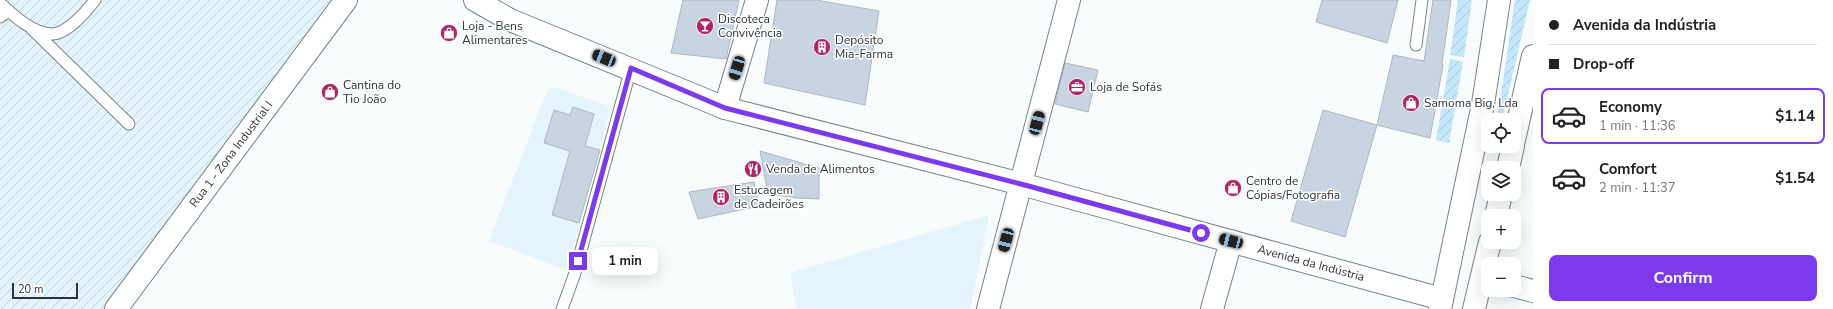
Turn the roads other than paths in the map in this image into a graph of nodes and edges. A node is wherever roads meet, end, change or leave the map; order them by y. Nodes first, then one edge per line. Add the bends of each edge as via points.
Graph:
1 (95, 0) edge
2 (346, 0) edge
3 (475, 0) edge
4 (757, 0) edge
5 (1069, 0) edge
6 (1422, 0) edge
7 (1499, 0) edge
8 (0, 3) edge
9 (4, 14) edge
10 (31, 28) junction
11 (1416, 45) dead end
12 (1533, 56) edge
13 (631, 68) junction
14 (725, 108) junction
15 (1520, 113) edge
16 (129, 124) dead end
17 (1021, 184) junction
18 (1231, 241) junction
19 (1521, 288) edge
20 (1481, 289) edge
21 (1533, 291) edge
22 (1441, 304) edge
23 (116, 309) edge
24 (562, 309) edge
25 (988, 309) edge
26 (1212, 309) edge
27 (1474, 309) edge

1 - 10 lane via 71,26 53,34
2 - 23 street, Rua 1 - Zona Industrial I
3 - 13 street, Avenida da Indústria via 510,20
4 - 14 street
5 - 17 street
6 - 11 lane
7 - 22 street via 1483,104
8 - 9 lane
9 - 10 lane
10 - 16 lane
12 - 15 street
13 - 14 street, Avenida da Indústria
13 - 24 lane via 574,276
14 - 17 street, Avenida da Indústria
17 - 18 street, Avenida da Indústria
17 - 25 street
18 - 22 street, Avenida da Indústria
18 - 26 street
19 - 21 street
20 - 27 street

